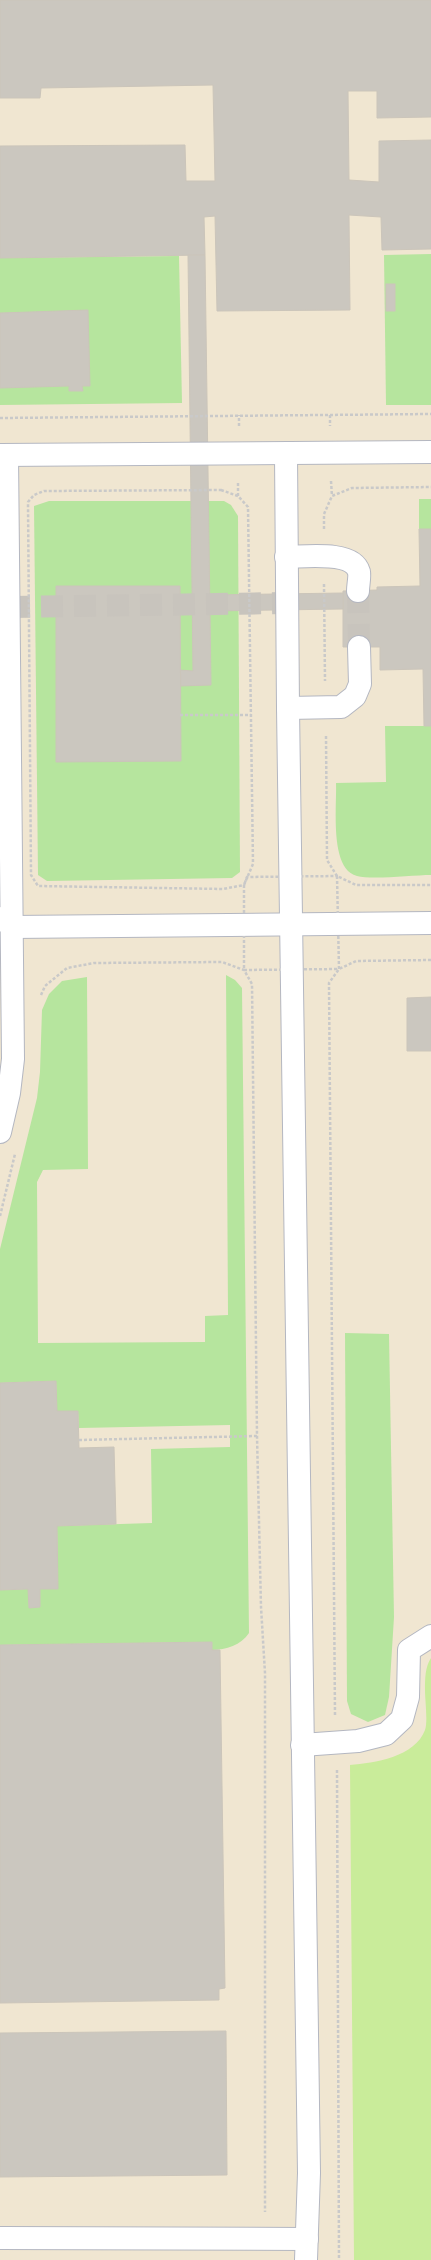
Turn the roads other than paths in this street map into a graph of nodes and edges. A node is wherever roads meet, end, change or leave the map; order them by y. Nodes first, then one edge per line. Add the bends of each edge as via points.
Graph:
1 (431, 452) edge
2 (286, 454) junction
3 (3, 455) edge
4 (286, 557) junction
5 (358, 591) tunnel mouth
6 (359, 647) tunnel mouth
7 (288, 708) junction
8 (6, 922) edge
9 (431, 923) edge
10 (291, 926) junction
11 (0, 1132) edge
12 (431, 1636) edge
13 (302, 1745) junction
14 (0, 2238) edge
15 (306, 2239) junction
16 (306, 2260) edge

1 - 2 street
2 - 3 street
2 - 4 street
3 - 8 street
4 - 5 street via 335,557 350,560 359,571
4 - 7 street
6 - 7 street via 360,684 355,696 341,707
7 - 10 street
8 - 10 street
8 - 11 street via 13,1059 9,1093
9 - 10 street
10 - 13 street
12 - 13 street via 409,1650 408,1697 402,1719 386,1734 358,1741
13 - 15 street via 309,2173
14 - 15 street
15 - 16 street

